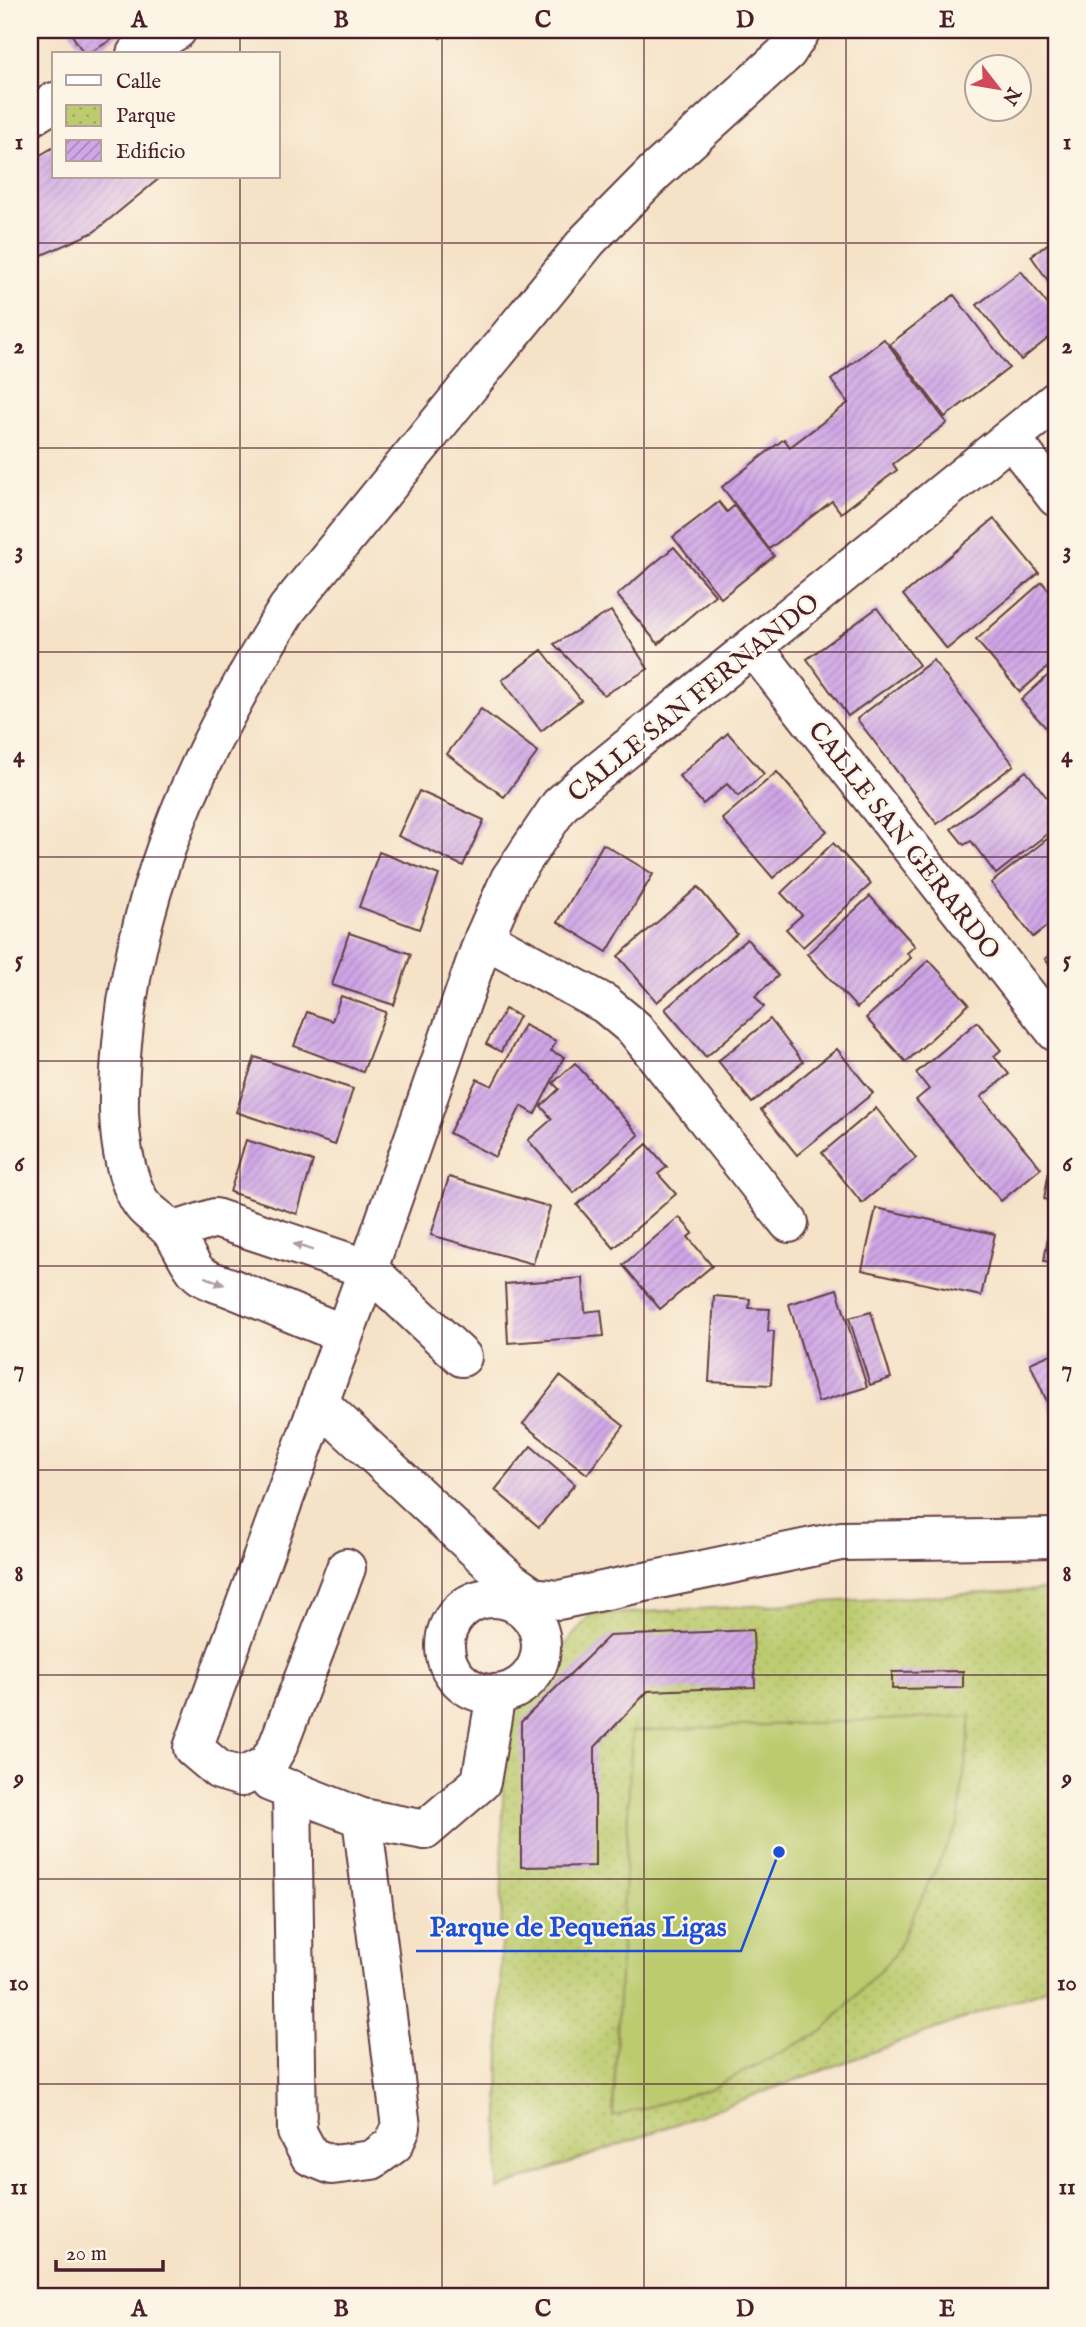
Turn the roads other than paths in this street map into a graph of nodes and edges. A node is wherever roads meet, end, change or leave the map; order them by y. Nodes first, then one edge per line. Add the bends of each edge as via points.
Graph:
1 (177, 30) edge
2 (801, 30) edge
3 (139, 52) edge
4 (52, 103) edge
5 (30, 117) edge
6 (1056, 401) edge
7 (1012, 438) junction
8 (1056, 498) edge
9 (754, 648) junction
10 (484, 938) junction
11 (1056, 1032) edge
12 (789, 1223) dead end
13 (172, 1232) junction
14 (368, 1269) junction
15 (343, 1334) junction
16 (462, 1357) dead end
17 (319, 1403) junction
18 (1056, 1538) edge
19 (346, 1568) dead end
20 (530, 1604) junction
21 (496, 1694) junction
22 (249, 1774) junction
23 (292, 1790) junction
24 (362, 1818) junction

1 - 3 street
2 - 13 street via 787,52 588,240 288,608 207,748 172,831 142,922 125,1006 118,1081 122,1148 131,1183 141,1207
4 - 5 street
6 - 7 street, CALLE SAN FERNANDO
7 - 8 street
7 - 9 street, CALLE SAN FERNANDO
9 - 10 street, CALLE SAN FERNANDO via 560,805 510,879
9 - 11 street, CALLE SAN GERARDO
10 - 12 street via 605,1004 635,1029
10 - 14 street, CALLE SAN FERNANDO
14 -> 13 street via 215,1218
13 -> 15 street via 199,1274
14 - 15 street, CALLE SAN FERNANDO
14 - 16 street
15 - 17 street, CALLE SAN FERNANDO
17 - 20 street
17 - 22 street, CALLE SAN FERNANDO via 193,1748 219,1770 242,1777
18 - 20 street via 841,1541
19 - 22 street via 278,1746 267,1765
20 - 21 street via 541,1636 538,1664 521,1685
20 - 21 street via 491,1597 477,1600 465,1606 448,1628 445,1655 458,1679 469,1688
21 - 24 street via 481,1782 425,1830
22 - 23 street
23 - 24 street
23 - 24 street via 297,2132 310,2156 332,2165 372,2160 394,2144 401,2127

